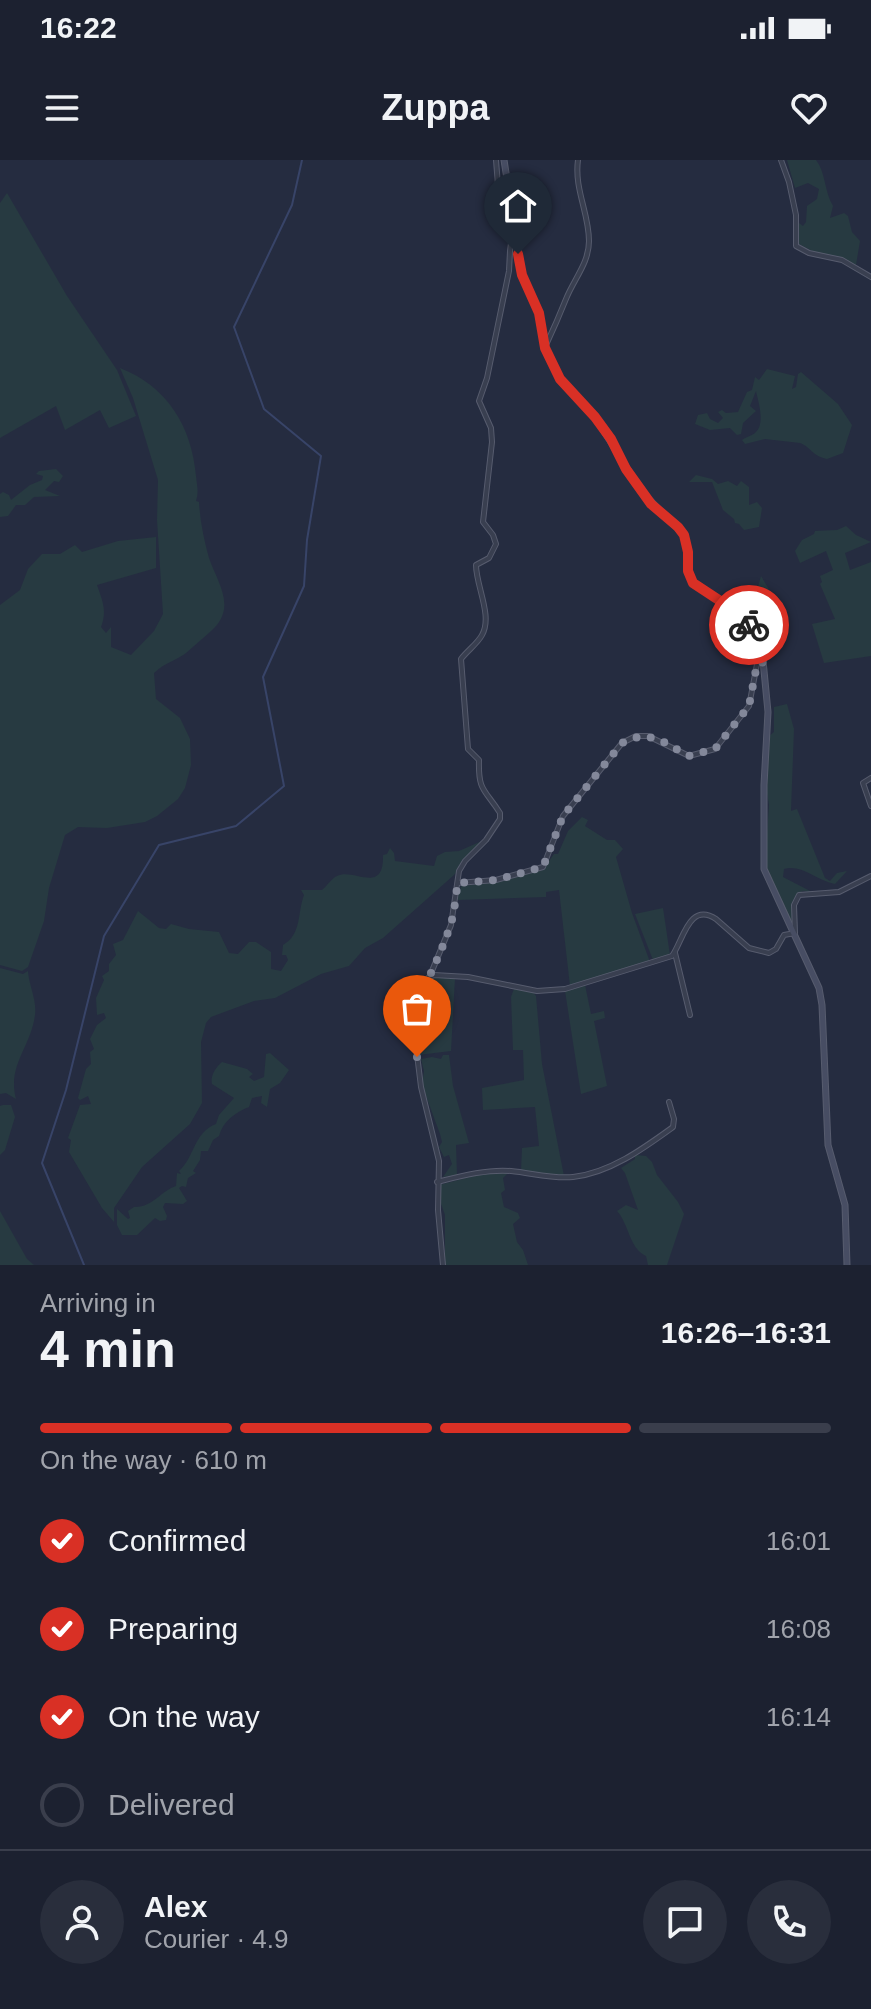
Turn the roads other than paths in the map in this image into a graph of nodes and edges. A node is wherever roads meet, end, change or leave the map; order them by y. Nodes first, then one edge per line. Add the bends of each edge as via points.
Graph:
1 (496, 160) edge
2 (504, 160) edge
3 (578, 160) edge
4 (781, 160) edge
5 (871, 277) edge
6 (545, 348) junction
7 (764, 662) junction
8 (871, 778) edge
9 (871, 806) edge
10 (871, 876) edge
11 (458, 883) junction
12 (795, 933) junction
13 (675, 953) junction
14 (428, 978) junction
15 (690, 1015) dead end
16 (669, 1102) dead end
17 (437, 1182) junction
18 (443, 1265) edge
19 (847, 1265) edge

1 - 11 street via 500,211 511,243 479,401 492,442 483,522 496,544 489,558 476,565 486,615 483,634 461,659 468,749 479,760 478,778 500,819 465,861
2 - 6 main road via 522,275 539,313
3 - 6 street via 588,251
4 - 5 street via 796,215 796,246 842,260
6 - 7 main road via 565,386 595,417 642,492 684,535 693,583 749,624
7 - 11 street via 757,664 749,706 715,749 689,756 648,736 622,743 563,816 543,867 496,880
7 - 12 main road via 764,869
8 - 9 street via 863,783
10 - 12 street via 839,892 799,895
11 - 14 street via 451,925
12 - 13 street via 784,935 769,953 758,952 710,915 700,914 686,925
12 - 19 main road via 822,1005 828,1145 845,1205
13 - 14 street via 565,989 537,991 468,977
13 - 15 street
14 - 17 street via 414,1030 439,1161
16 - 17 street via 673,1127 600,1170 556,1178 490,1172
17 - 18 street

